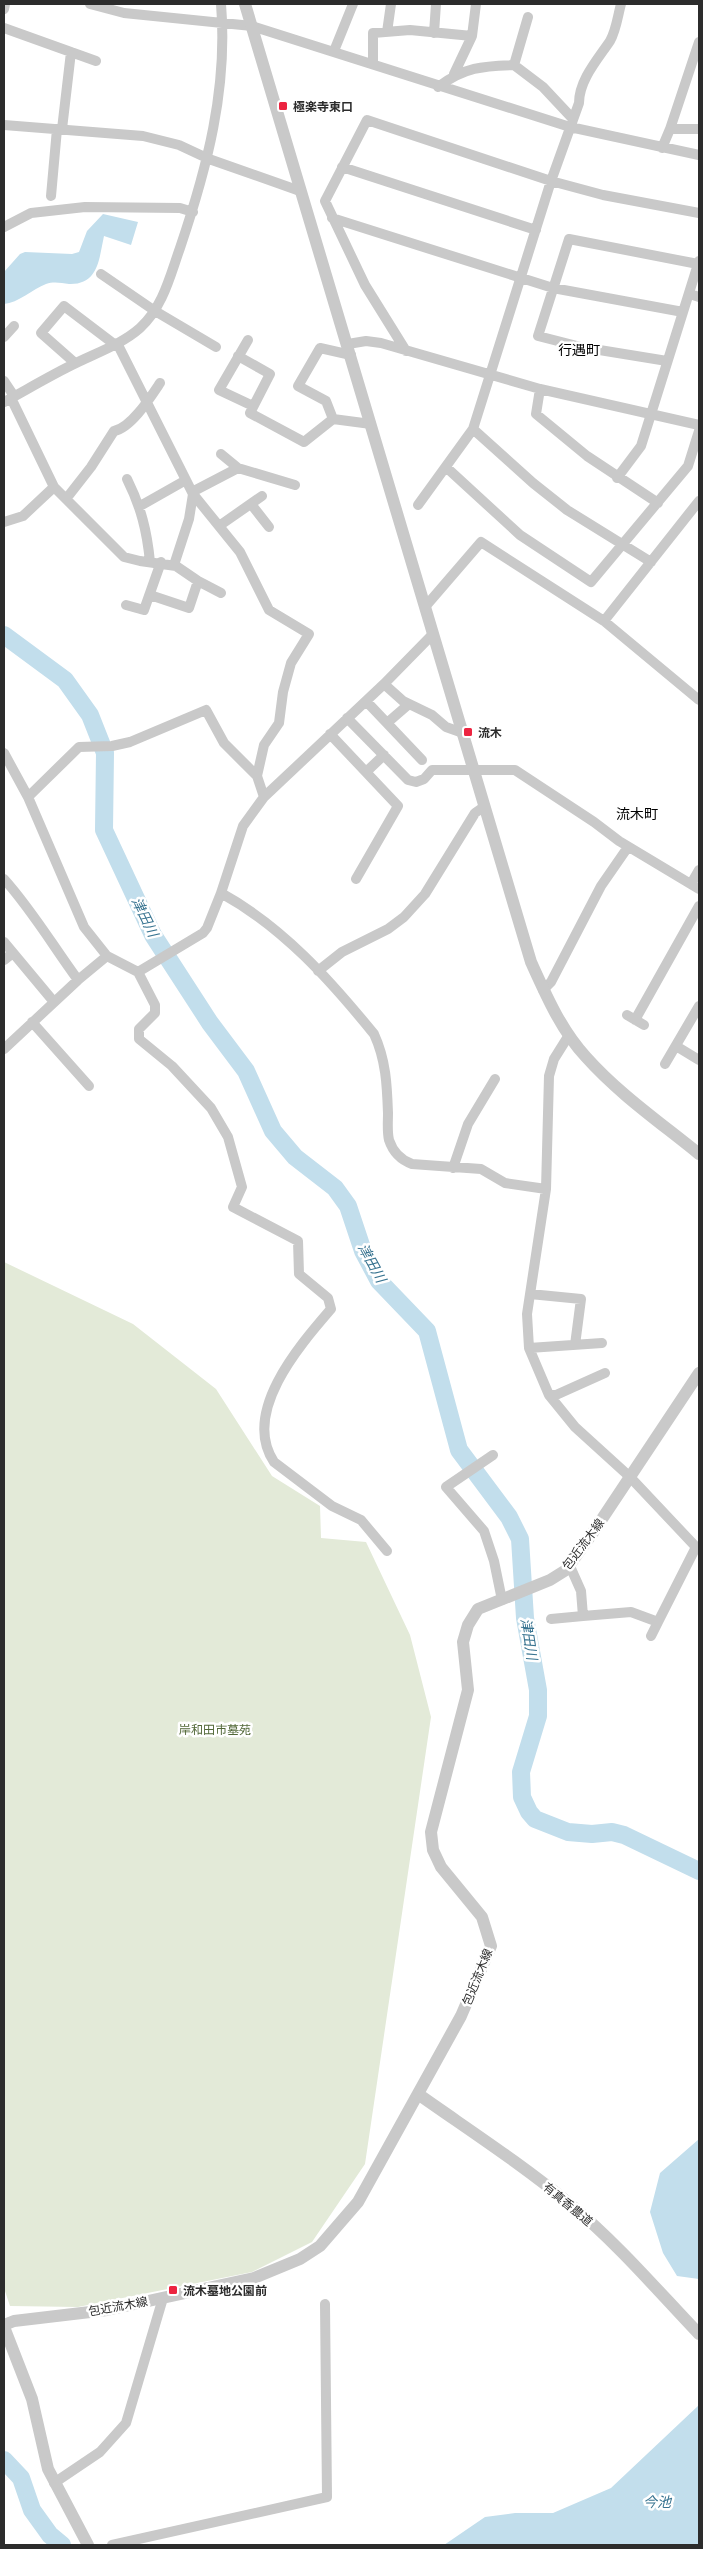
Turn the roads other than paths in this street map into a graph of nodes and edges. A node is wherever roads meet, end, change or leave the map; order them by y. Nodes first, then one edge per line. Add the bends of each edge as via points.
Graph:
1 (5, 4) edge
2 (90, 4) edge
3 (221, 4) edge
4 (245, 4) edge
5 (354, 4) edge
6 (391, 4) edge
7 (436, 4) edge
8 (476, 4) edge
9 (621, 4) edge
10 (4, 9) edge
11 (528, 17) dead end
12 (223, 22) junction
13 (252, 26) junction
14 (4, 28) edge
15 (387, 32) junction
16 (434, 33) junction
17 (472, 36) junction
18 (699, 42) edge
19 (334, 50) junction
20 (71, 52) junction
21 (96, 61) dead end
22 (373, 63) junction
23 (514, 65) junction
24 (454, 74) junction
25 (438, 86) junction
26 (572, 123) junction
27 (4, 124) edge
28 (60, 129) junction
29 (670, 129) junction
30 (699, 129) edge
31 (662, 148) junction
32 (699, 155) edge
33 (209, 159) junction
34 (342, 167) junction
35 (551, 181) junction
36 (300, 191) junction
37 (51, 196) dead end
38 (193, 212) junction
39 (699, 213) edge
40 (332, 218) junction
41 (4, 227) edge
42 (536, 230) junction
43 (699, 262) edge
44 (102, 274) dead end
45 (521, 278) junction
46 (553, 288) junction
47 (694, 296) edge
48 (155, 311) junction
49 (683, 312) junction
50 (14, 326) dead end
51 (4, 337) edge
52 (248, 340) dead end
53 (116, 344) junction
54 (216, 347) dead end
55 (350, 349) junction
56 (406, 351) junction
57 (238, 356) junction
58 (667, 361) junction
59 (75, 363) junction
60 (490, 375) junction
61 (4, 381) edge
62 (160, 383) dead end
63 (540, 389) junction
64 (10, 399) edge
65 (147, 403) junction
66 (253, 406) junction
67 (650, 413) junction
68 (333, 419) junction
69 (371, 424) junction
70 (699, 425) edge
71 (474, 429) junction
72 (699, 430) edge
73 (221, 454) dead end
74 (238, 468) junction
75 (447, 468) junction
76 (617, 478) junction
77 (127, 479) dead end
78 (186, 480) junction
79 (295, 485) dead end
80 (54, 487) junction
81 (192, 493) junction
82 (262, 496) dead end
83 (66, 499) junction
84 (699, 501) edge
85 (658, 503) junction
86 (251, 504) junction
87 (140, 506) junction
88 (418, 506) dead end
89 (4, 522) edge
90 (219, 526) junction
91 (269, 526) dead end
92 (623, 545) junction
93 (150, 562) junction
94 (162, 562) junction
95 (650, 562) junction
96 (174, 565) junction
97 (198, 582) junction
98 (221, 593) dead end
99 (150, 596) junction
100 (126, 605) dead end
101 (425, 607) junction
102 (604, 621) junction
103 (433, 634) junction
104 (384, 684) junction
105 (699, 700) edge
106 (366, 701) junction
107 (409, 704) junction
108 (347, 718) junction
109 (387, 723) junction
110 (463, 733) junction
111 (330, 734) junction
112 (4, 753) edge
113 (384, 755) junction
114 (422, 760) dead end
115 (474, 771) junction
116 (366, 772) junction
117 (256, 776) junction
118 (28, 797) junction
119 (264, 798) junction
120 (485, 806) junction
121 (628, 847) junction
122 (699, 870) edge
123 (4, 879) edge
124 (356, 879) dead end
125 (695, 886) edge
126 (221, 893) junction
127 (699, 906) edge
128 (4, 942) edge
129 (13, 953) junction
130 (107, 956) junction
131 (4, 960) edge
132 (318, 971) junction
133 (138, 972) junction
134 (78, 980) junction
135 (543, 990) junction
136 (54, 1002) junction
137 (699, 1006) edge
138 (635, 1020) dead end
139 (32, 1022) junction
140 (569, 1035) junction
141 (676, 1046) junction
142 (4, 1049) edge
143 (699, 1060) edge
144 (665, 1064) dead end
145 (494, 1079) dead end
146 (90, 1086) dead end
147 (699, 1154) edge
148 (453, 1168) junction
149 (546, 1189) junction
150 (530, 1294) junction
151 (602, 1343) dead end
152 (575, 1345) junction
153 (529, 1348) junction
154 (605, 1373) dead end
155 (699, 1373) edge
156 (549, 1395) junction
157 (493, 1455) dead end
158 (630, 1477) junction
159 (387, 1551) dead end
160 (570, 1564) junction
161 (506, 1598) junction
162 (583, 1616) junction
163 (551, 1619) dead end
164 (658, 1622) junction
165 (651, 1636) dead end
166 (418, 2094) junction
167 (162, 2298) junction
168 (325, 2304) dead end
169 (4, 2326) edge
170 (699, 2334) edge
171 (54, 2483) junction
172 (88, 2545) edge
173 (112, 2545) edge

1 - 10 street
2 - 12 street via 124,13
3 - 12 street
4 - 13 street
5 - 19 street
6 - 15 street
7 - 16 street
8 - 17 street
9 - 26 street via 611,40 596,58 578,94
11 - 23 street
12 - 13 street
12 - 33 street via 220,92
13 - 19 street
13 - 36 street
14 - 20 street
15 - 16 street
15 - 22 street via 373,33
16 - 17 street
17 - 24 street
18 - 29 street
19 - 22 street
20 - 21 street
20 - 28 street
22 - 25 street
23 - 24 street via 474,68
23 - 26 street via 543,87
24 - 25 street
25 - 26 street
26 - 31 street
26 - 35 street
27 - 28 street
28 - 33 street via 143,136 179,145
28 - 37 street
29 - 30 street
29 - 31 street
31 - 32 street
33 - 36 street
33 - 38 street
34 - 35 street via 367,120
34 - 40 street via 325,201
34 - 42 street
35 - 39 street via 603,195
35 - 42 street
36 - 55 street
38 - 41 street via 180,208 85,207 31,213
38 - 48 street
40 - 45 street
40 - 56 street via 365,285
42 - 45 street
43 - 46 street via 569,239
43 - 47 street
44 - 48 street
45 - 46 street
45 - 60 street
46 - 49 street
46 - 58 street via 538,336 581,347
47 - 49 street
48 - 53 street via 139,329
48 - 54 street
49 - 58 street
50 - 51 street
52 - 57 street
53 - 59 street
53 - 59 street via 64,306 41,333
53 - 65 street
55 - 56 street via 366,341
55 - 68 street via 320,348 298,386 326,401
55 - 69 street
56 - 60 street
57 - 66 street via 270,374
57 - 66 street via 219,390
58 - 67 street
59 - 64 street
60 - 63 street
60 - 71 street
61 - 64 street
62 - 65 street
63 - 67 street
63 - 76 street via 536,414
64 - 80 street
65 - 78 street
65 - 83 street via 121,430 114,431
66 - 68 street via 250,413 304,442
67 - 70 street
67 - 76 street via 640,446
68 - 69 street
69 - 101 street
71 - 75 street
71 - 92 street via 567,510
72 - 85 street via 688,466
73 - 74 street
74 - 79 street
74 - 81 street
75 - 88 street
75 - 92 street via 520,535 591,582
76 - 85 street
77 - 87 street
78 - 81 street
78 - 87 street
80 - 83 street
80 - 89 street via 23,516
81 - 90 street
81 - 96 street via 189,519
82 - 86 street
83 - 93 street via 124,557
84 - 95 street
85 - 92 street
86 - 90 street
86 - 91 street
87 - 93 street
90 - 117 street via 240,552 269,610 309,634 291,663 279,723 264,745
92 - 95 street
93 - 94 street
94 - 96 street
94 - 99 street
95 - 102 street
96 - 97 street
97 - 98 street
97 - 99 street via 189,608
99 - 100 street via 144,610
101 - 102 street via 481,542
101 - 103 street
102 - 105 street
103 - 104 street
103 - 110 street
104 - 106 street
104 - 107 street
106 - 108 street
106 - 109 street
107 - 109 street
107 - 110 street via 446,727
108 - 111 street
108 - 113 street
109 - 114 street
110 - 115 street
111 - 116 street
111 - 119 street
112 - 118 street
113 - 115 street via 408,780 416,782 432,770
113 - 116 street
115 - 120 street
115 - 121 street via 514,770
116 - 124 street via 398,806
117 - 118 street via 224,743 206,710 130,742 79,747
117 - 119 street
118 - 130 street via 84,927
119 - 126 street via 243,826
120 - 132 street via 475,813 425,894 404,918 342,952
120 - 135 street via 531,962
121 - 125 street
121 - 135 street via 601,886 551,982
122 - 125 street
123 - 134 street via 32,911
126 - 132 street via 264,919
126 - 133 street via 207,928 181,948
127 - 138 street
128 - 129 street
129 - 131 street
129 - 136 street
130 - 133 street
130 - 134 street
132 - 148 street via 374,1034 382,1051 389,1139 394,1151 403,1161 412,1164
133 - 159 street via 155,1005 155,1014 139,1029 139,1039 172,1066 211,1108 228,1137 242,1187 233,1207 298,1241 299,1274 328,1298 331,1309 299,1346 272,1394 264,1431 268,1453 274,1462 332,1506 362,1520
134 - 136 street
135 - 140 street
136 - 139 street
137 - 141 street
139 - 142 street
139 - 146 street
140 - 147 street via 605,1076
140 - 149 street via 554,1059 549,1076
141 - 143 street
141 - 144 street
145 - 148 street via 468,1124
148 - 149 street via 481,1169 506,1183
149 - 150 street
150 - 152 street via 581,1299
150 - 153 street via 526,1326
151 - 152 street
152 - 153 street
153 - 156 street
154 - 156 street via 556,1395
155 - 158 street, 包近流木線
156 - 158 street via 575,1427
157 - 161 street via 446,1487 484,1531
158 - 160 street, 包近流木線
158 - 164 street via 696,1547
160 - 161 street, 包近流木線 via 550,1580
160 - 162 street via 581,1591
161 - 166 street, 包近流木線 via 478,1609 468,1625 463,1642 468,1690 431,1832 433,1850 441,1867 482,1917 491,1946 461,2016
162 - 163 street
162 - 164 street via 631,1612
164 - 165 street
166 - 167 street, 包近流木線 via 358,2202 320,2246 300,2259 254,2278
166 - 170 street, 有真香農道 via 572,2205
167 - 169 street, 包近流木線 via 107,2310 14,2321
167 - 171 street via 126,2423 100,2452
168 - 173 street via 327,2497
169 - 171 street via 27,2385
171 - 172 street

